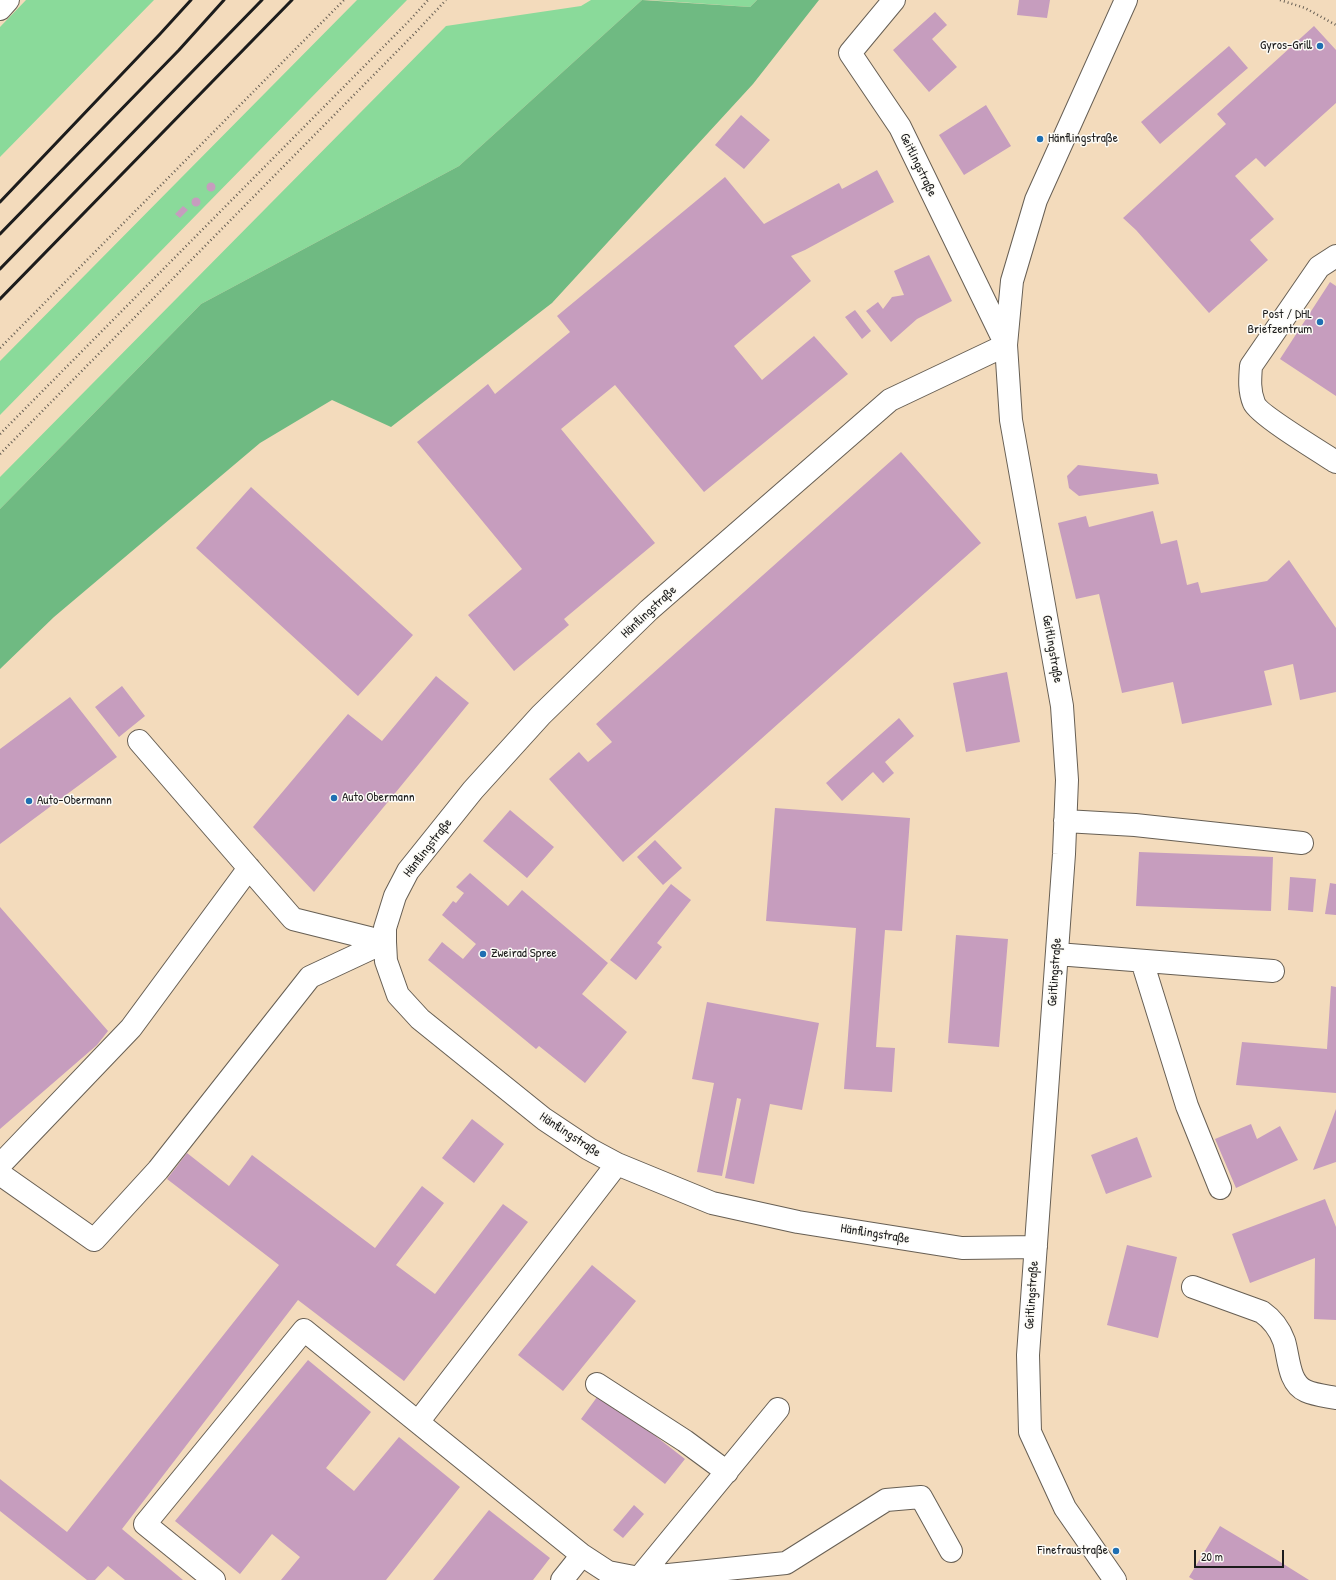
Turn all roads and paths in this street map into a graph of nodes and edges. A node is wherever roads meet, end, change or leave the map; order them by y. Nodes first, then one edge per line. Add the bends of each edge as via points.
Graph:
1 (8, 0) edge
2 (344, 0) edge
3 (428, 0) edge
4 (446, 0) edge
5 (894, 0) edge
6 (1126, 0) edge
7 (1280, 0) edge
8 (0, 8) edge
9 (1336, 24) edge
10 (1336, 256) edge
11 (1006, 345) junction
12 (0, 348) edge
13 (0, 434) edge
14 (0, 454) edge
15 (1336, 462) edge
16 (139, 741) dead end
17 (1065, 821) junction
18 (1302, 843) dead end
19 (249, 868) junction
20 (385, 942) junction
21 (1057, 954) junction
22 (1142, 961) junction
23 (1273, 971) dead end
24 (617, 1164) junction
25 (0, 1165) edge
26 (0, 1174) edge
27 (1220, 1188) dead end
28 (1036, 1247) junction
29 (1194, 1287) dead end
30 (597, 1384) dead end
31 (1336, 1398) edge
32 (778, 1409) dead end
33 (418, 1422) junction
34 (726, 1472) junction
35 (951, 1551) dead end
36 (582, 1555) junction
37 (639, 1578) junction
38 (214, 1580) edge
39 (562, 1580) edge
40 (1115, 1580) edge

1 - 8 street
2 - 12 path
3 - 13 path
4 - 14 path
5 - 11 street, Geitlingstraße via 850,53 900,127
6 - 11 street, Geitlingstraße via 1036,200 1012,281
7 - 9 path via 1305,8
10 - 15 street via 1319,267 1251,366 1250,384 1254,404 1282,427
11 - 17 street, Geitlingstraße via 1011,420 1062,706 1067,780
11 - 20 street, Hänflingstraße via 890,400 648,610 541,715 474,790 408,871 395,896 385,928
16 - 19 street
17 - 18 street via 1135,825
17 - 21 street, Geitlingstraße
19 - 20 street via 293,919
19 - 25 street via 131,1028
20 - 24 street, Hänflingstraße via 386,961 398,995 420,1019 544,1119 588,1149
20 - 26 street via 310,977 158,1170 94,1240
21 - 22 street
21 - 28 street, Geitlingstraße
22 - 23 street
22 - 27 street via 1185,1099
24 - 28 street, Hänflingstraße via 712,1204 798,1222 962,1248
24 - 33 street
28 - 40 street, Geitlingstraße via 1028,1355 1030,1432 1065,1508
29 - 31 street via 1262,1312 1269,1317 1284,1340 1296,1382 1306,1391
30 - 34 street
32 - 34 street
33 - 36 street
33 - 38 street via 304,1330 145,1524
34 - 37 street
35 - 37 street via 921,1497 886,1500 786,1563
36 - 37 street via 608,1572
36 - 39 street

